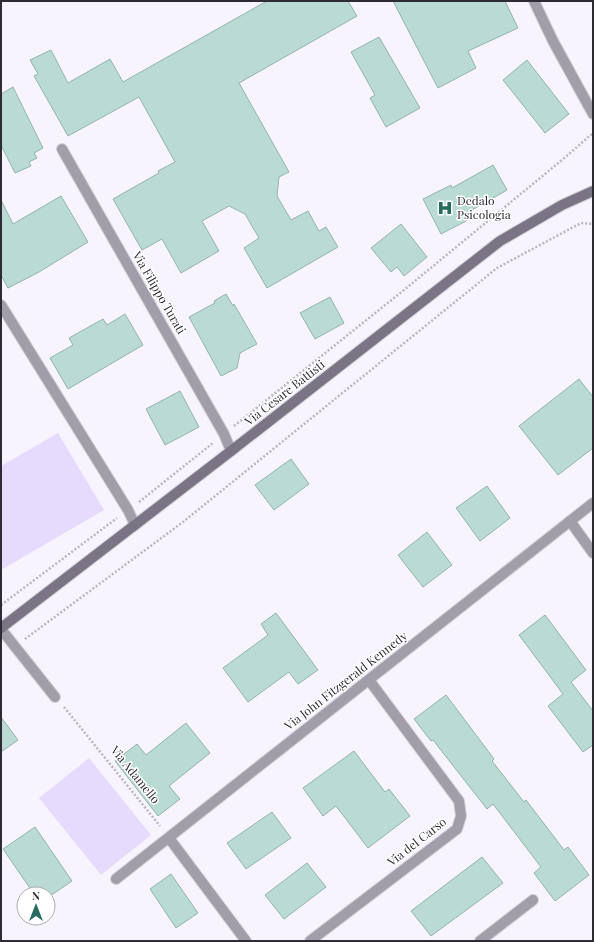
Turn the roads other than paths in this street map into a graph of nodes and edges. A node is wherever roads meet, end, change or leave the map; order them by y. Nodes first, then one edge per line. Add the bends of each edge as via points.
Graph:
1 (534, 1) edge
2 (593, 114) edge
3 (62, 150) dead end
4 (593, 191) edge
5 (1, 305) edge
6 (231, 451) junction
7 (593, 503) edge
8 (570, 521) junction
9 (135, 525) junction
10 (593, 553) edge
11 (1, 629) edge
12 (369, 680) junction
13 (56, 697) road end
14 (169, 838) junction
15 (116, 880) dead end
16 (533, 900) dead end
17 (246, 941) edge
18 (310, 941) edge
19 (480, 941) edge

1 - 2 street
3 - 6 street, Via Filippo Turati via 224,434
4 - 6 street, Via Cesare Battisti via 500,241
5 - 9 street
6 - 9 street, Via Cesare Battisti
7 - 8 street, Via John Fitzgerald Kennedy
8 - 10 street
8 - 12 street, Via John Fitzgerald Kennedy
9 - 11 street, Via Cesare Battisti
11 - 13 street
12 - 14 street, Via John Fitzgerald Kennedy
12 - 18 street, Via del Carso via 459,801 461,816 457,829
14 - 15 street, Via John Fitzgerald Kennedy
14 - 17 street
16 - 19 street

